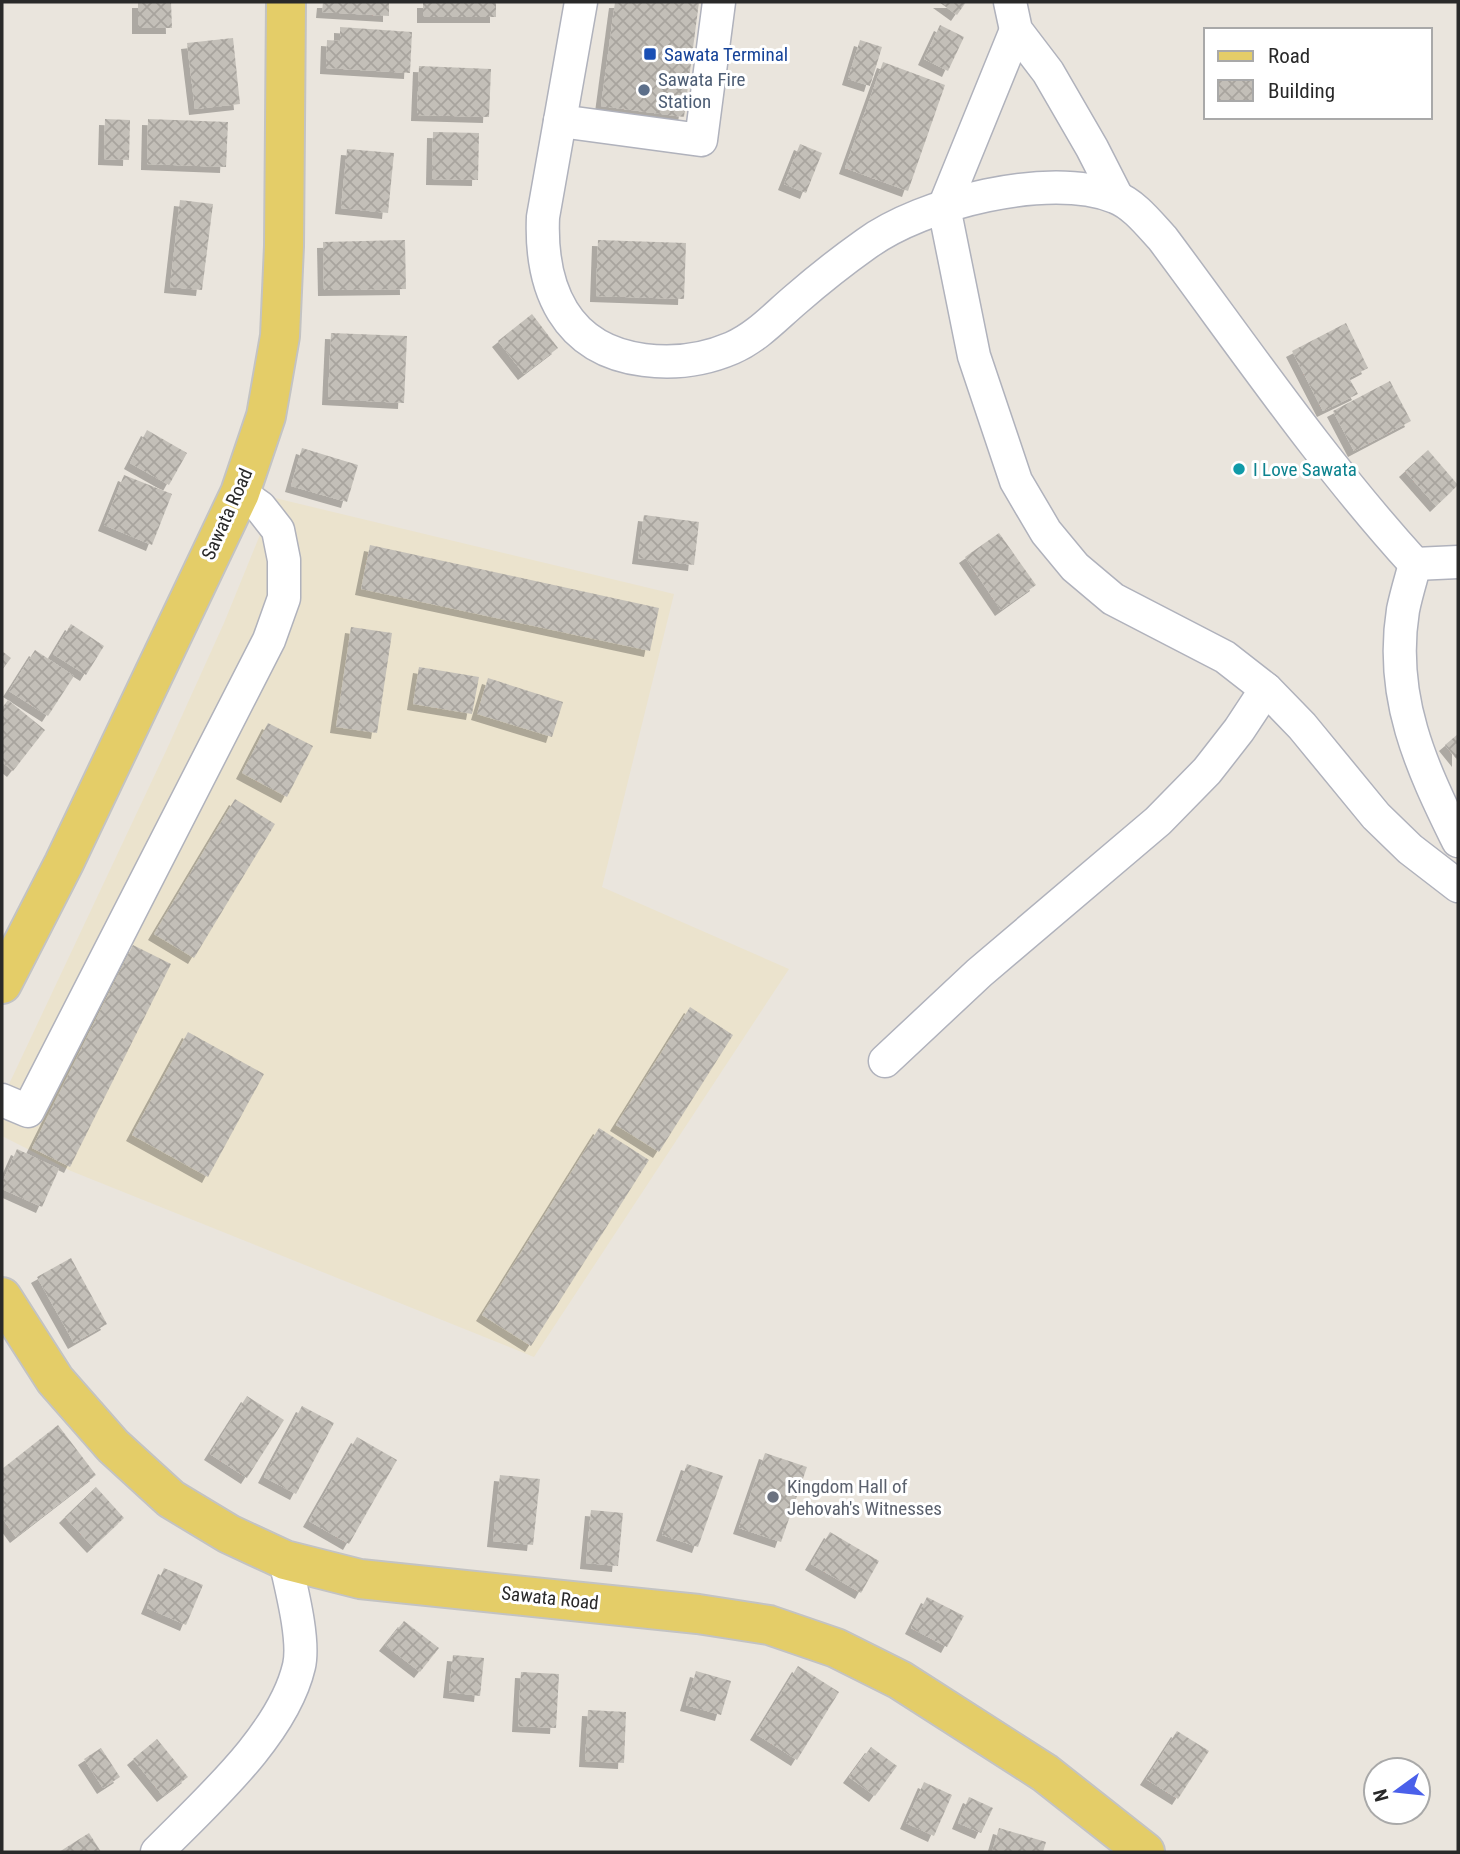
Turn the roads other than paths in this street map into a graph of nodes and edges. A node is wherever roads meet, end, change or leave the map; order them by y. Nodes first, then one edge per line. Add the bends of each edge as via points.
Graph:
1 (286, 2) edge
2 (581, 2) edge
3 (719, 2) edge
4 (1013, 16) edge
5 (560, 121) junction
6 (1117, 197) junction
7 (944, 207) junction
8 (240, 492) junction
9 (1458, 562) edge
10 (1415, 564) junction
11 (1266, 689) junction
12 (1458, 841) edge
13 (1458, 886) edge
14 (2, 984) edge
15 (885, 1061) dead end
16 (2, 1100) edge
17 (2, 1297) edge
18 (285, 1560) junction
19 (157, 1852) edge
20 (1145, 1852) edge

1 - 8 main road, Sawata Road via 280,336 266,416
2 - 5 street
3 - 5 street via 701,141
4 - 6 street
4 - 7 street
5 - 7 street via 542,217 547,277 561,309 578,332 598,347 630,358 662,362 697,359 733,347 762,330 870,241
6 - 7 street via 1085,190 1016,190
6 - 10 street via 1163,239 1307,435
7 - 11 street via 974,356 1016,481 1046,531 1075,567 1113,599 1225,657
8 - 14 main road, Sawata Road
8 - 16 street via 260,507 278,530 284,560 284,598 269,640 29,1111
9 - 10 street
10 - 12 street via 1399,651 1403,703 1422,765
11 - 13 street via 1376,816
11 - 15 street via 1207,771 1158,821
17 - 18 main road, Sawata Road via 55,1380 113,1446 170,1499
18 - 19 street via 297,1614 299,1664 286,1703 253,1750
18 - 20 main road, Sawata Road via 360,1578 769,1625 836,1648 900,1680 1045,1773

